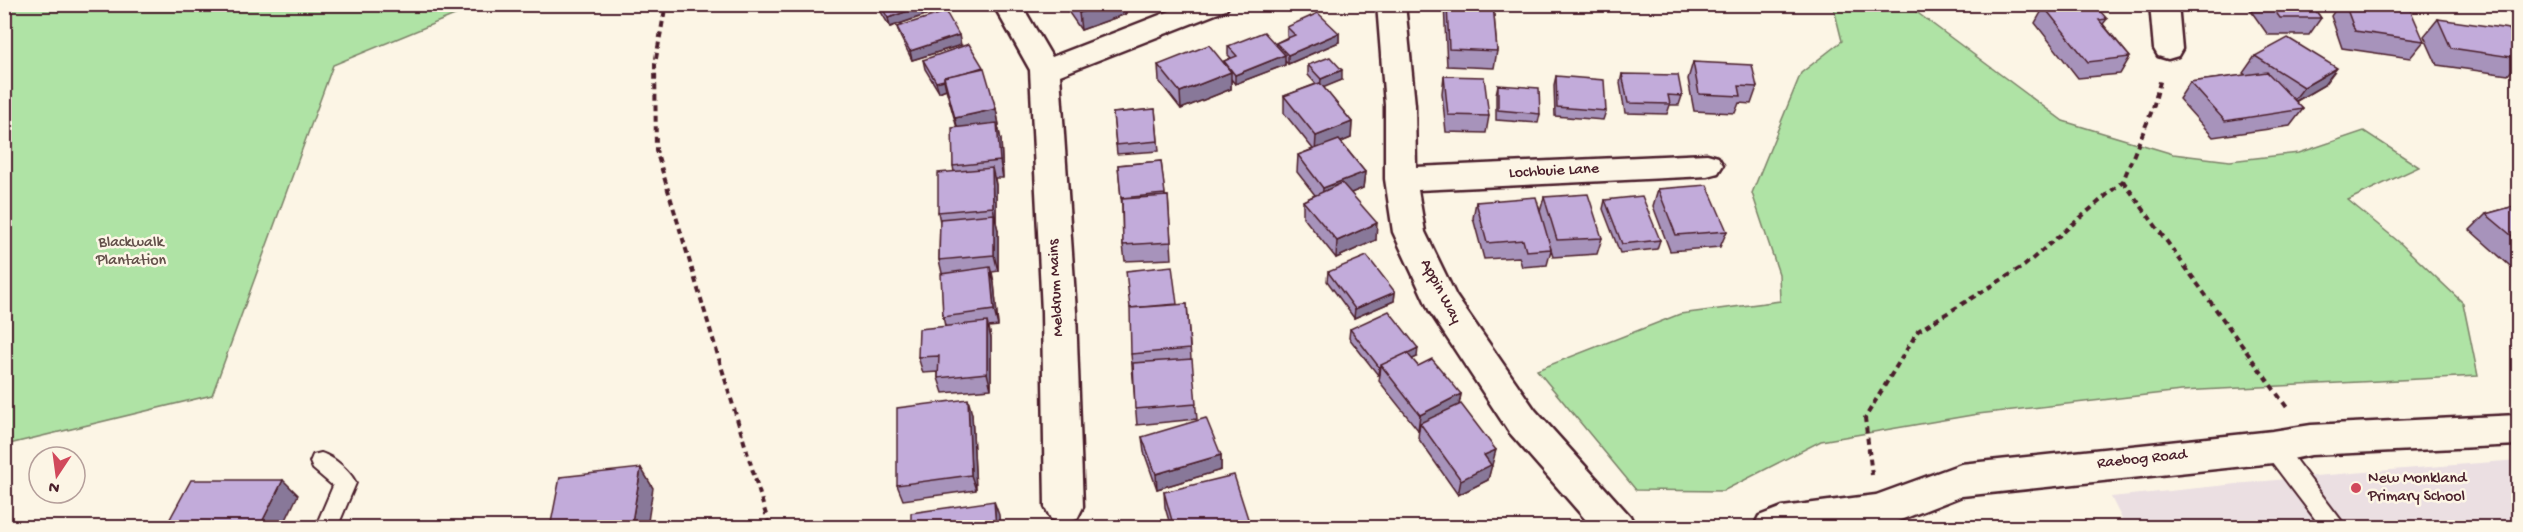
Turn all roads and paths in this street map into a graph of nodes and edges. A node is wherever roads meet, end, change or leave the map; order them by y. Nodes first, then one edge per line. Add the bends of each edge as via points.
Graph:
1 (672, 4) edge
2 (1007, 4) edge
3 (1216, 4) edge
4 (1391, 4) edge
5 (2164, 4) edge
6 (2168, 49) joint
7 (1045, 70) junction
8 (1707, 165) dead end
9 (1401, 179) junction
10 (2123, 181) junction
11 (2518, 430) edge
12 (2311, 440) junction
13 (2273, 447) junction
14 (321, 462) dead end
15 (1064, 507) dead end
16 (1883, 520) edge
17 (1779, 526) edge
18 (326, 528) edge
19 (770, 528) edge
20 (1617, 528) edge
21 (2337, 528) edge

1 - 19 path via 665,9 655,63 656,150
2 - 7 street, Meldrum Mains
3 - 7 street
4 - 9 street, Appin Way via 1400,105
5 - 6 street
6 - 10 path via 2153,108
7 - 15 street, Meldrum Mains via 1059,312
8 - 9 street, Lochbuie Lane
9 - 20 street, Appin Way via 1409,232 1442,303 1522,422
10 - 12 path
10 - 16 path via 2024,266 1918,331 1865,418
11 - 12 street, Raebog Road
12 - 13 street, Raebog Road
13 - 16 street, Raebog Road via 1961,480
13 - 21 lane
14 - 18 lane via 345,483
16 - 17 street, Raebog Road

